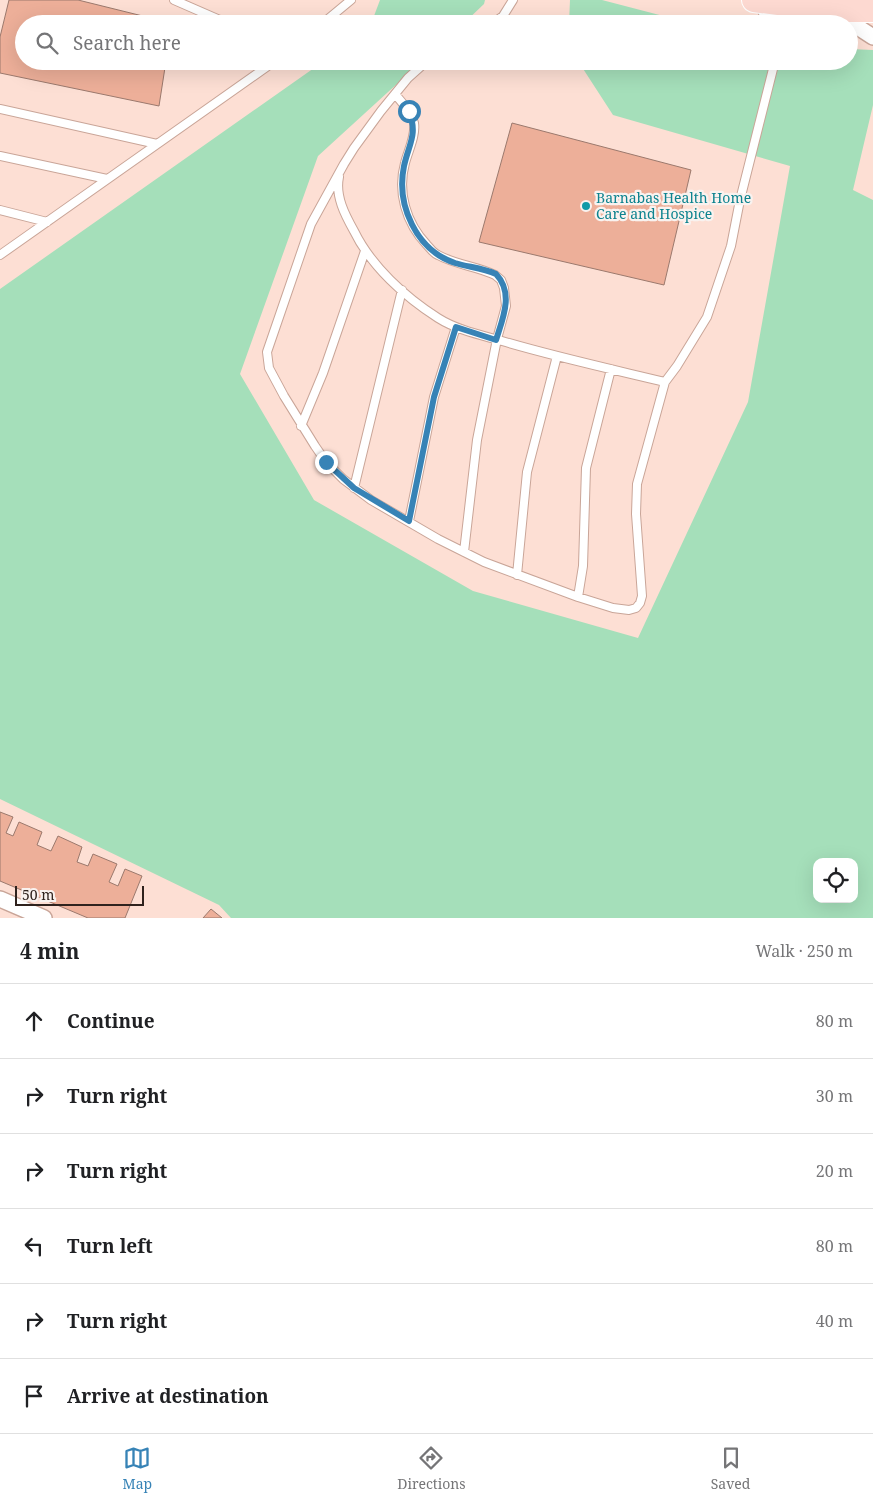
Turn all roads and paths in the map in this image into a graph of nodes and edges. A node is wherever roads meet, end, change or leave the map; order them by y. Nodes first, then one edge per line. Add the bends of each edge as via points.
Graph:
1 (174, 0) edge
2 (351, 0) edge
3 (513, 0) edge
4 (756, 1) edge
5 (873, 10) edge
6 (821, 14) edge
7 (208, 15) edge
8 (333, 15) edge
9 (504, 15) edge
10 (763, 15) edge
11 (858, 30) edge
12 (873, 37) edge
13 (262, 70) edge
14 (417, 70) edge
15 (773, 70) edge
16 (395, 94) junction
17 (0, 109) edge
18 (157, 144) junction
19 (0, 156) edge
20 (343, 167) junction
21 (107, 179) junction
22 (0, 210) edge
23 (47, 222) junction
24 (365, 251) junction
25 (0, 255) edge
26 (402, 290) junction
27 (456, 327) junction
28 (496, 340) junction
29 (557, 356) junction
30 (611, 369) junction
31 (665, 382) junction
32 (302, 426) junction
33 (354, 488) junction
34 (409, 521) junction
35 (464, 552) junction
36 (517, 575) junction
37 (578, 597) junction
38 (0, 899) edge
39 (44, 918) edge

1 - 7 lane
2 - 8 lane
3 - 9 lane
4 - 6 main road
4 - 10 lane
5 - 6 main road
11 - 12 street
13 - 18 lane
14 - 16 lane
15 - 31 lane via 731,246 707,317
16 - 20 lane
16 - 28 lane via 414,123 402,180 408,216 420,238 436,254 454,263 490,272 500,280 506,306
17 - 18 lane
18 - 21 lane
19 - 21 lane
20 - 24 lane via 338,182 339,197 350,226
20 - 32 lane via 311,224 267,352 269,368
21 - 23 lane
22 - 23 lane
23 - 25 lane
24 - 26 lane
24 - 32 lane
26 - 27 lane
26 - 33 lane
27 - 28 lane
27 - 34 lane via 434,397
28 - 29 lane
28 - 35 lane via 477,440
29 - 30 lane
29 - 36 lane via 527,472
30 - 31 lane
30 - 37 lane via 586,468 583,566
31 - 37 lane via 637,484 640,603 629,610
32 - 33 lane via 326,462
33 - 34 lane
34 - 35 lane
35 - 36 lane
36 - 37 lane
38 - 39 street

